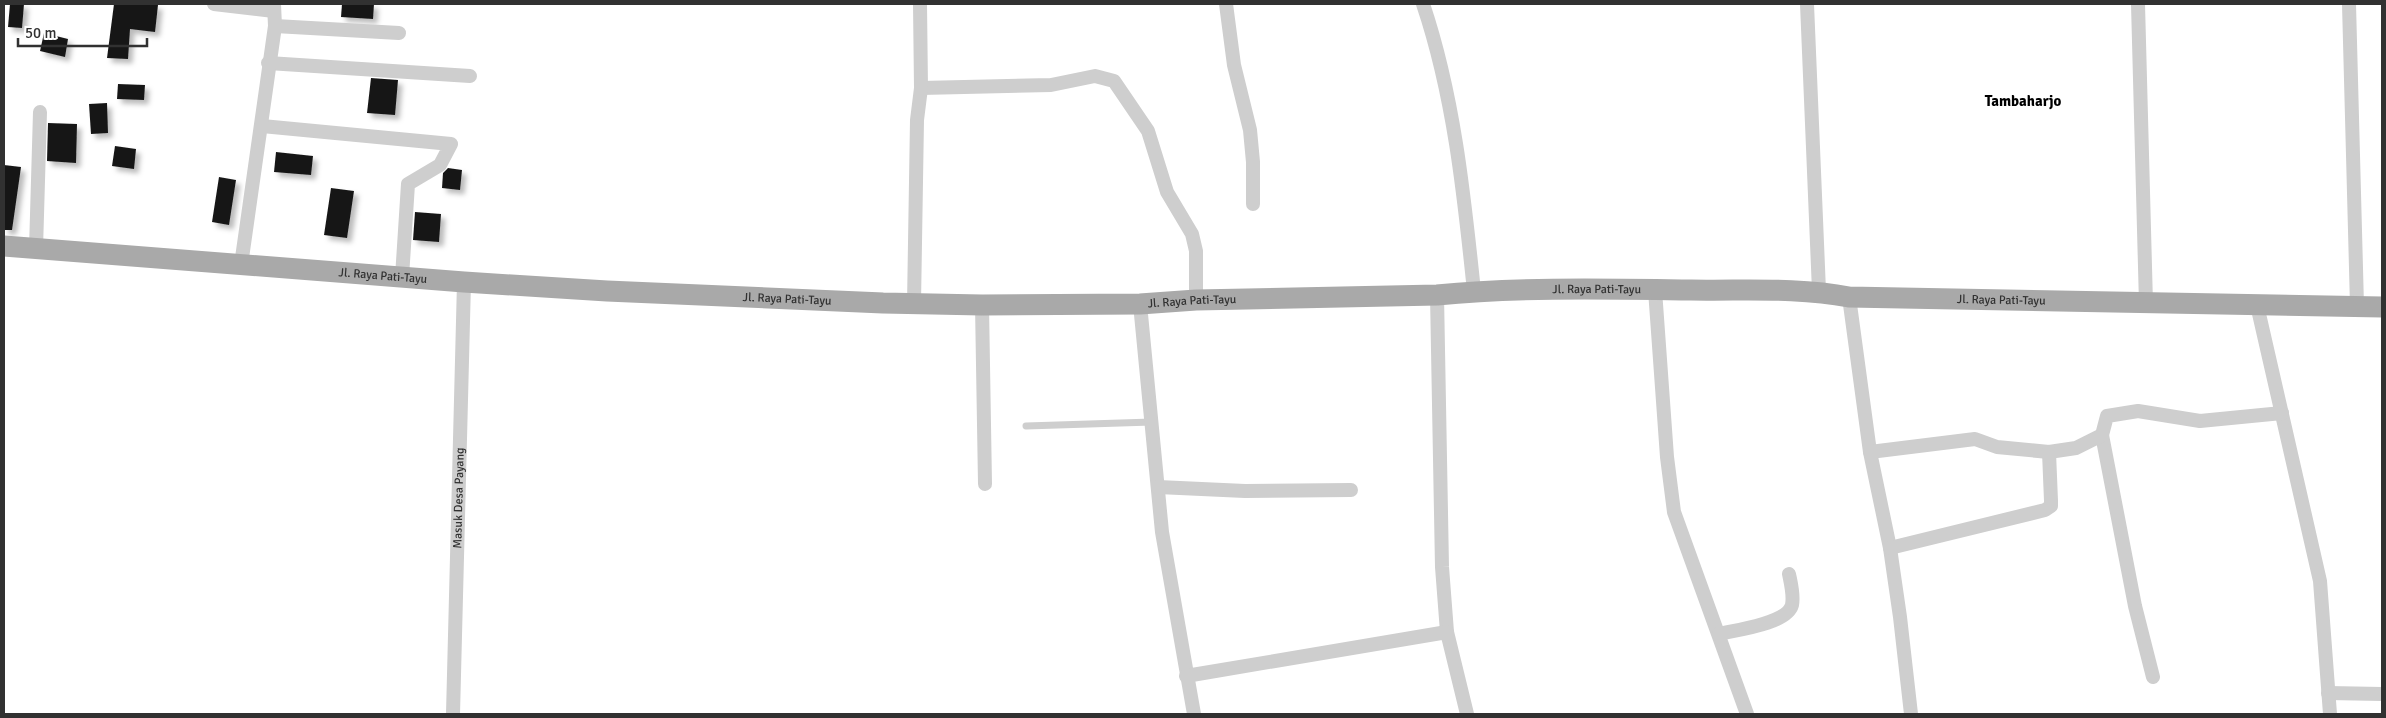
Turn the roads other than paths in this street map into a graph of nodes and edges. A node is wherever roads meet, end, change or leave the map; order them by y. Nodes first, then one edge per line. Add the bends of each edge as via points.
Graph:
1 (214, 4) edge
2 (920, 4) edge
3 (1226, 4) edge
4 (1423, 4) edge
5 (1807, 4) edge
6 (2138, 4) edge
7 (2349, 4) edge
8 (274, 7) edge
9 (275, 26) junction
10 (399, 33) dead end
11 (268, 63) junction
12 (470, 76) dead end
13 (921, 88) junction
14 (40, 112) dead end
15 (262, 126) junction
16 (1253, 204) dead end
17 (4, 246) edge
18 (36, 249) junction
19 (241, 265) junction
20 (402, 277) junction
21 (464, 282) junction
22 (1655, 290) junction
23 (1474, 291) junction
24 (1819, 291) junction
25 (1437, 295) junction
26 (1849, 297) junction
27 (1196, 300) junction
28 (914, 304) junction
29 (1140, 304) junction
30 (2146, 304) junction
31 (982, 305) junction
32 (2257, 305) junction
33 (2357, 306) junction
34 (2382, 307) edge
35 (2282, 413) junction
36 (1152, 422) junction
37 (1026, 426) dead end
38 (2102, 435) junction
39 (1870, 452) junction
40 (2049, 452) junction
41 (985, 484) dead end
42 (1158, 487) junction
43 (1351, 490) dead end
44 (1890, 548) junction
45 (1789, 574) dead end
46 (1447, 632) junction
47 (1719, 634) junction
48 (1186, 676) junction
49 (2153, 677) dead end
50 (2328, 693) junction
51 (2382, 694) edge
52 (453, 714) edge
53 (1194, 714) edge
54 (1467, 714) edge
55 (1748, 714) edge
56 (1911, 714) edge
57 (2330, 714) edge

1 - 8 street
2 - 13 street
3 - 16 street via 1234,65 1250,130
4 - 23 street via 1451,108
5 - 24 street
6 - 30 street
7 - 33 street
8 - 9 street
9 - 10 street
9 - 11 street
11 - 12 street
11 - 15 street
13 - 27 street via 1052,85 1095,76 1114,81 1148,131 1167,192 1192,234 1196,251
13 - 28 street via 917,120
14 - 18 street
15 - 19 street
15 - 20 street via 451,144 440,165 408,184
17 - 18 main road, Jl. Raya Pati-Tayu
18 - 19 main road, Jl. Raya Pati-Tayu
19 - 20 main road, Jl. Raya Pati-Tayu
20 - 21 main road, Jl. Raya Pati-Tayu
21 - 28 main road, Jl. Raya Pati-Tayu
21 - 52 street, Masuk Desa Payang
22 - 23 main road, Jl. Raya Pati-Tayu
22 - 24 main road, Jl. Raya Pati-Tayu
22 - 47 street via 1674,512
23 - 25 main road, Jl. Raya Pati-Tayu
24 - 26 main road, Jl. Raya Pati-Tayu
25 - 27 main road, Jl. Raya Pati-Tayu
25 - 46 street via 1442,568
26 - 30 main road, Jl. Raya Pati-Tayu
26 - 39 street
27 - 29 main road, Jl. Raya Pati-Tayu
28 - 31 main road, Jl. Raya Pati-Tayu
29 - 31 main road, Jl. Raya Pati-Tayu
29 - 36 street
30 - 32 main road, Jl. Raya Pati-Tayu
31 - 41 street
32 - 33 main road, Jl. Raya Pati-Tayu
32 - 35 street
33 - 34 main road, Jl. Raya Pati-Tayu
35 - 38 street via 2200,421 2138,411 2107,416
35 - 50 street via 2320,581
36 - 37 lane
36 - 42 street
38 - 40 street via 2076,448
38 - 49 street via 2135,606
39 - 40 street via 1975,439 1997,447
39 - 44 street
40 - 44 street via 2051,506 2045,510
42 - 43 street via 1245,491
42 - 48 street via 1162,532
44 - 56 street
45 - 47 street via 1793,596 1791,607 1784,616
46 - 48 street
46 - 54 street
47 - 55 street
48 - 53 street
50 - 51 street
50 - 57 street

